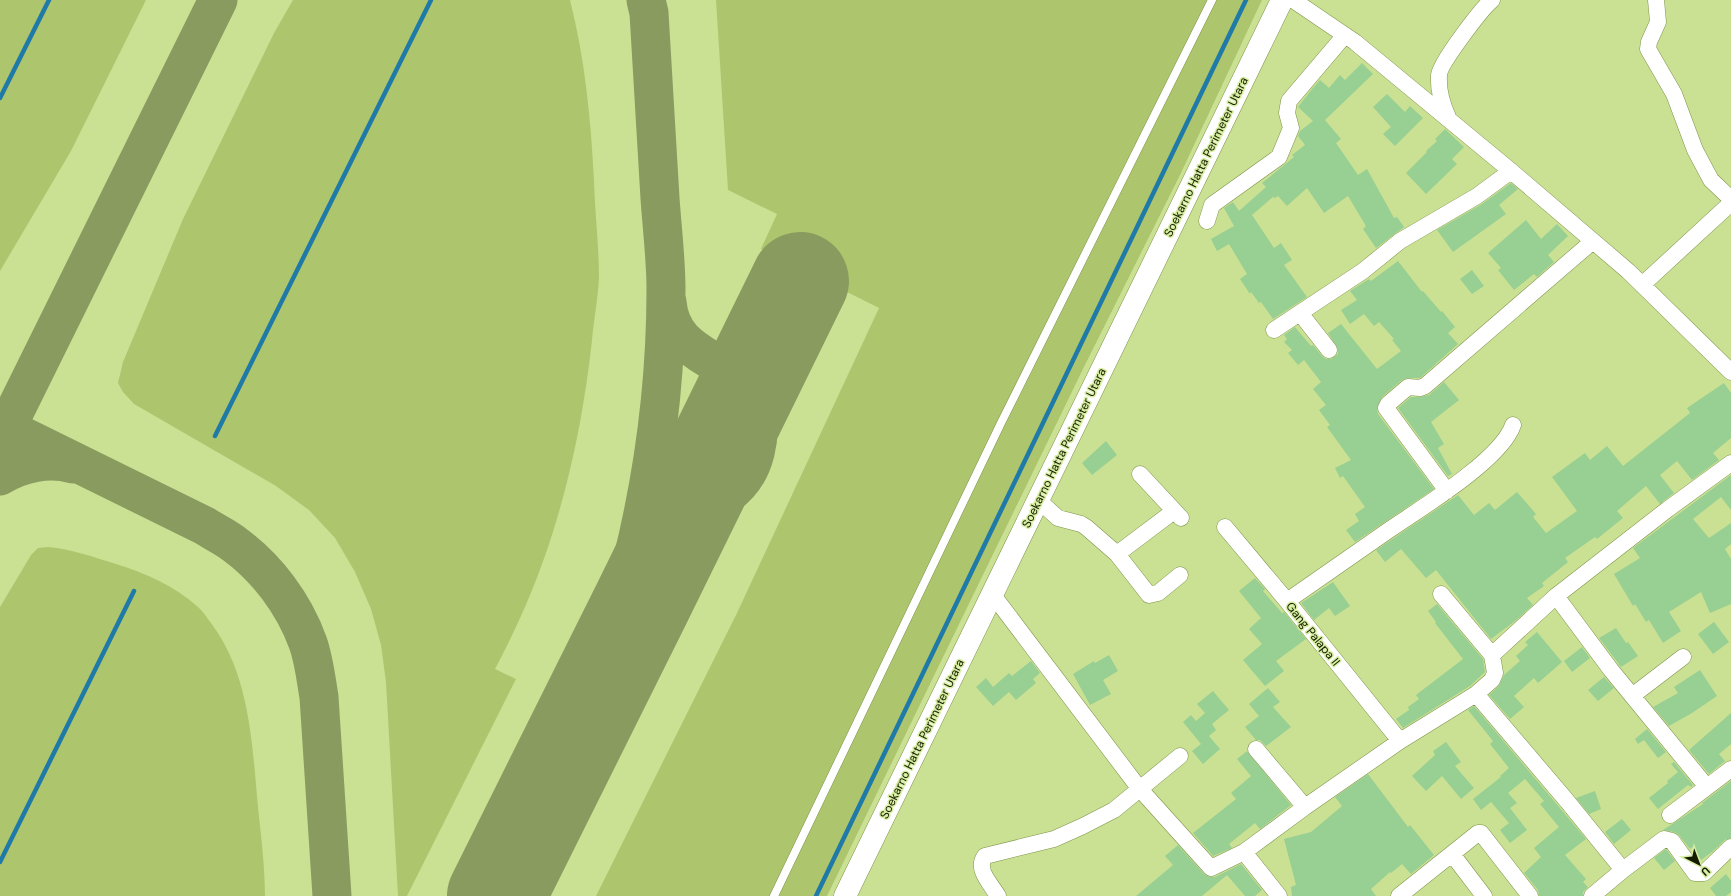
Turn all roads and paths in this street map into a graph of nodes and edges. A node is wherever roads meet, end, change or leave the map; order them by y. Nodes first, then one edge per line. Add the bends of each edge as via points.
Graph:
1 (1212, 0) edge
2 (1282, 0) edge
3 (1293, 0) edge
4 (1492, 0) edge
5 (1656, 0) edge
6 (1345, 35) junction
7 (1448, 117) junction
8 (1511, 171) junction
9 (1731, 199) edge
10 (1186, 200) junction
11 (1731, 203) edge
12 (1212, 206) junction
13 (1207, 221) dead end
14 (1593, 241) junction
15 (1642, 285) junction
16 (1300, 313) junction
17 (1274, 330) dead end
18 (1329, 350) dead end
19 (1731, 372) edge
20 (1513, 425) dead end
21 (1731, 462) edge
22 (1140, 474) dead end
23 (1446, 491) junction
24 (1038, 500) junction
25 (1225, 527) dead end
26 (1117, 554) junction
27 (1180, 575) dead end
28 (1441, 594) dead end
29 (993, 595) junction
30 (1556, 596) junction
31 (1287, 600) junction
32 (1492, 654) junction
33 (1683, 657) dead end
34 (1476, 694) junction
35 (1632, 696) junction
36 (1400, 741) junction
37 (1256, 749) dead end
38 (1180, 756) dead end
39 (1731, 770) edge
40 (1706, 787) junction
41 (1139, 788) junction
42 (1305, 807) junction
43 (1670, 815) dead end
44 (1731, 847) edge
45 (1244, 852) junction
46 (1452, 854) junction
47 (1623, 870) junction
48 (774, 896) edge
49 (845, 896) edge
50 (998, 896) edge
51 (1279, 896) edge
52 (1399, 896) edge
53 (1484, 896) edge
54 (1530, 896) edge
55 (1592, 896) edge

1 - 48 lane via 1001,423
2 - 10 main road, Soekarno Hatta Perimeter Utara
3 - 6 street
4 - 7 street via 1463,34 1439,74 1440,99
5 - 9 street via 1658,22 1648,49 1674,94 1695,150 1711,180
6 - 7 street
6 - 12 street via 1289,101 1287,112 1291,128 1279,157
7 - 8 street
8 - 14 street
8 - 16 street via 1477,196 1400,242 1363,271
10 - 12 street
10 - 24 main road, Soekarno Hatta Perimeter Utara
11 - 15 street
12 - 13 street
14 - 15 street
14 - 23 street via 1425,386 1408,387 1388,404 1386,408
15 - 19 street
16 - 17 street
16 - 18 street
20 - 23 street via 1511,432 1488,459
21 - 30 street
22 - 26 street via 1177,515
23 - 31 street
24 - 26 street via 1058,518 1081,524
24 - 29 main road, Soekarno Hatta Perimeter Utara
25 - 31 street, Gang Palapa II
26 - 27 street via 1149,595 1158,593
28 - 32 street
29 - 41 street
29 - 49 main road, Soekarno Hatta Perimeter Utara
30 - 32 street
30 - 35 street
31 - 36 street, Gang Palapa II
32 - 34 street via 1495,673 1492,680
33 - 35 street
34 - 36 street
34 - 47 street
35 - 40 street
36 - 42 street
37 - 42 street
38 - 41 street
39 - 40 street
40 - 43 street
41 - 45 street via 1211,868
41 - 50 street via 1114,810 1083,826 1054,838 985,856 980,867
42 - 45 street
44 - 47 street via 1704,873 1698,874 1672,841 1664,839
45 - 51 street
46 - 52 street
46 - 53 street
46 - 54 street via 1481,833
47 - 55 street

